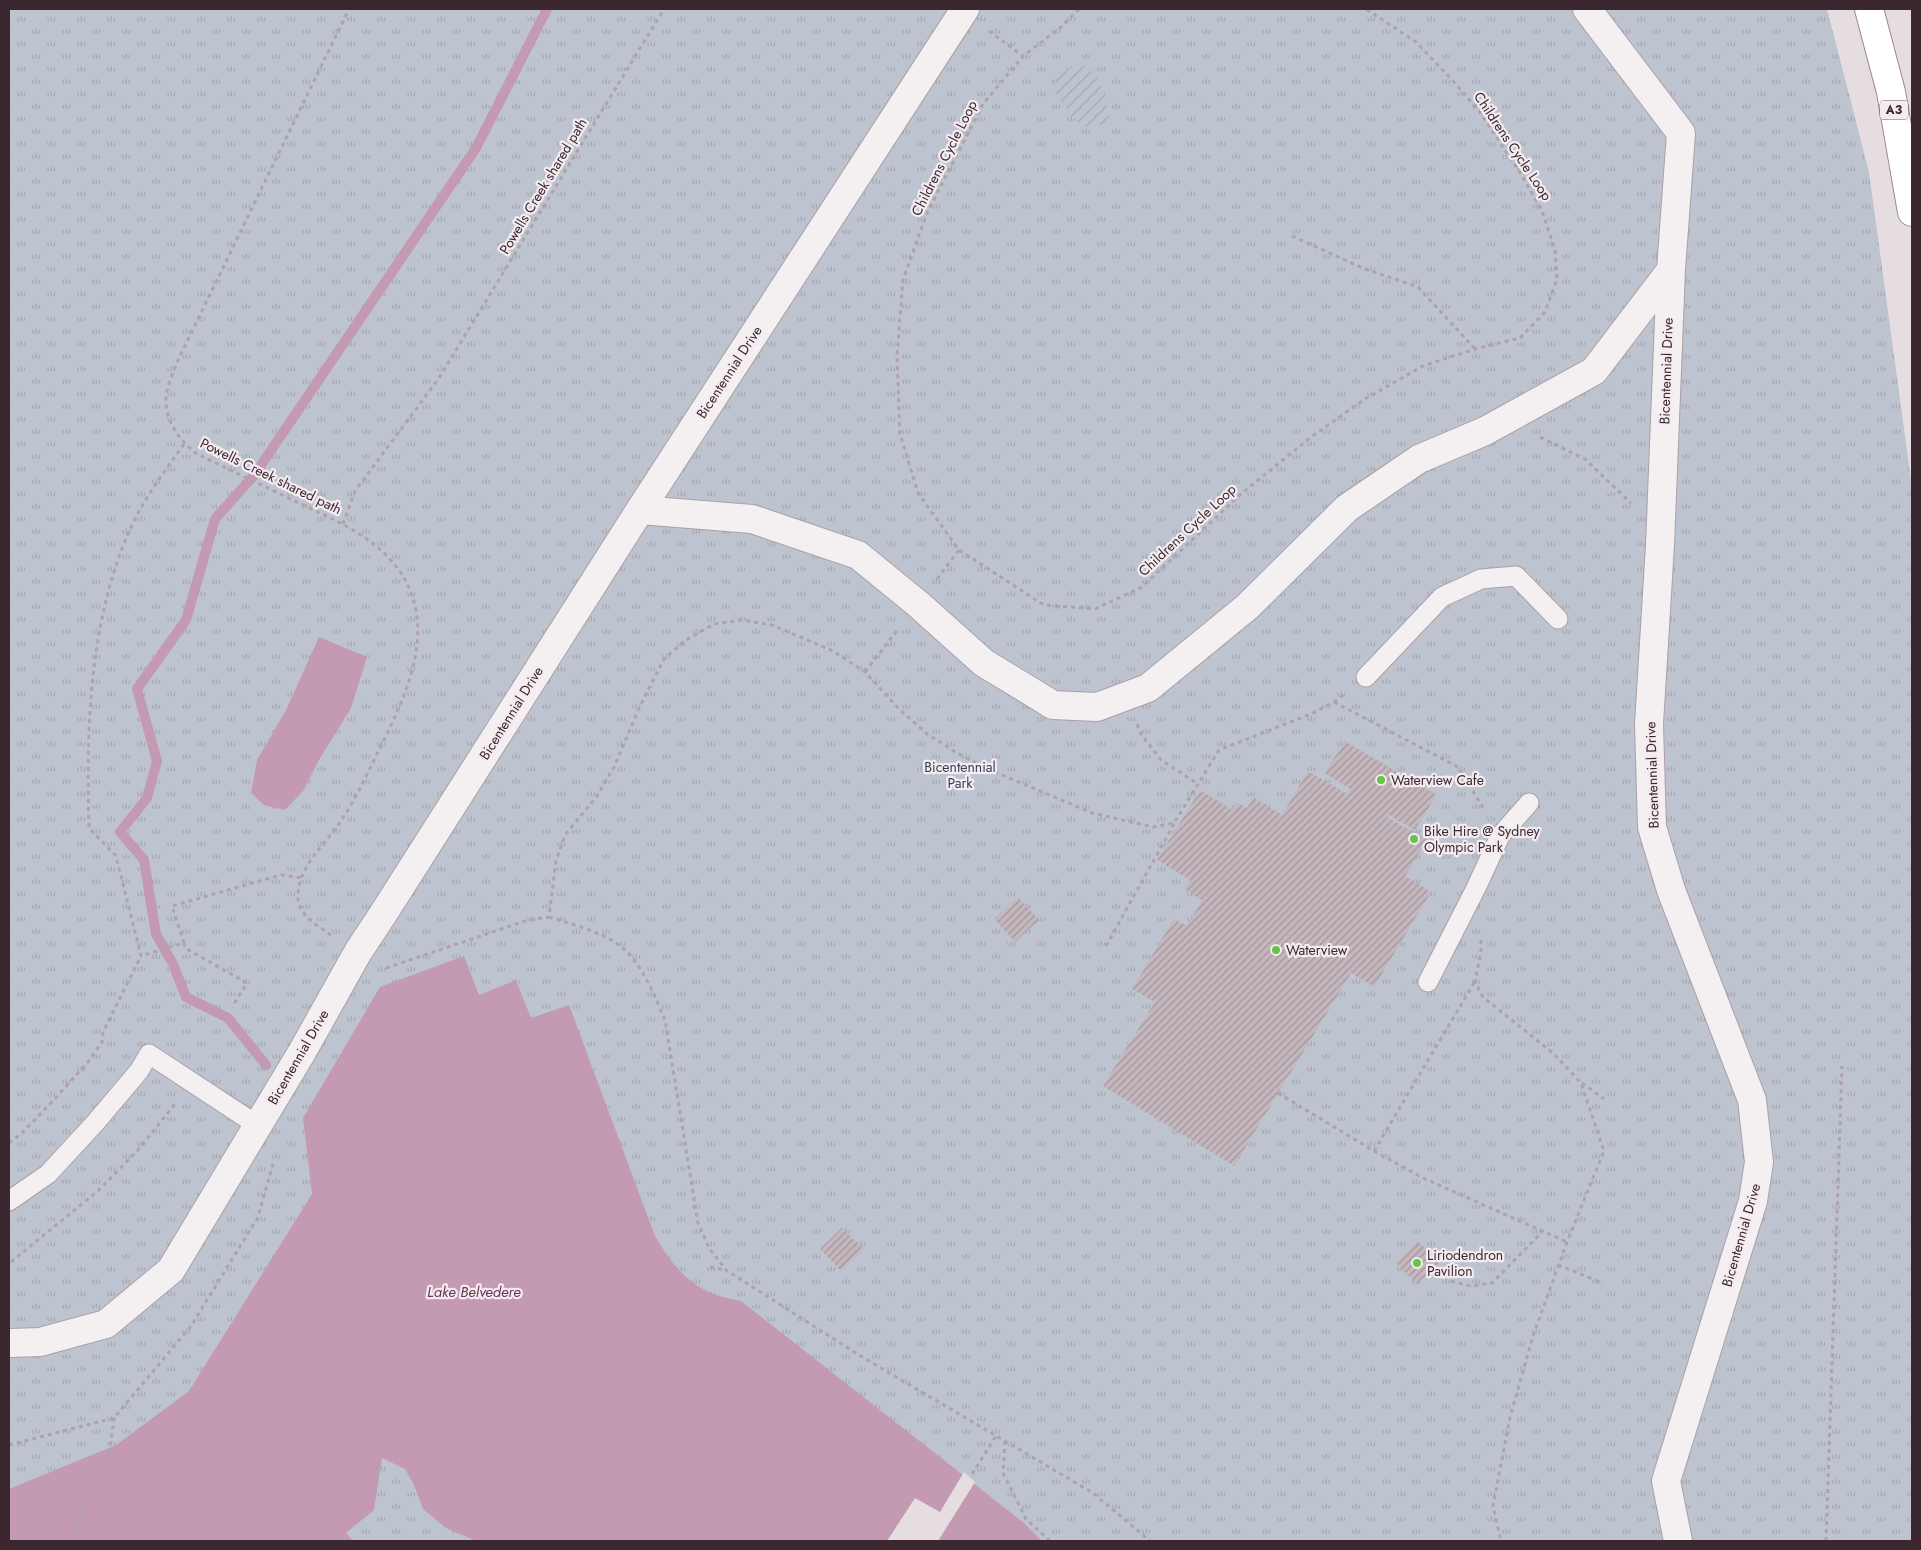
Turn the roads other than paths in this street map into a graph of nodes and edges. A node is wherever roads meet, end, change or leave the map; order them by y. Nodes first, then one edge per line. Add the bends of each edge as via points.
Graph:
1 (1587, 9) edge
2 (1870, 9) edge
3 (963, 10) edge
4 (1912, 212) edge
5 (1670, 270) junction
6 (640, 510) junction
7 (1558, 619) dead end
8 (1366, 677) road end
9 (1530, 803) dead end
10 (1428, 982) dead end
11 (257, 1125) junction
12 (9, 1201) edge
13 (9, 1342) edge
14 (1678, 1541) edge

1 - 5 street, Bicentennial Drive via 1681,133
2 - 4 highway, A3 via 1890,92
3 - 6 street, Bicentennial Drive
5 - 6 street via 1594,370 1485,431 1419,459 1347,508 1247,607 1148,688 1096,708 1052,705 984,662 858,555 752,519
5 - 14 street, Bicentennial Drive via 1660,555 1649,724 1652,827 1675,899 1752,1100 1760,1162 1753,1201 1666,1481
6 - 11 street, Bicentennial Drive via 358,952
7 - 8 lane via 1516,576 1480,579 1442,597
9 - 10 lane via 1500,836
11 - 12 lane via 149,1054 139,1072 48,1174
11 - 13 street, Bicentennial Drive via 171,1270 106,1324 40,1342

